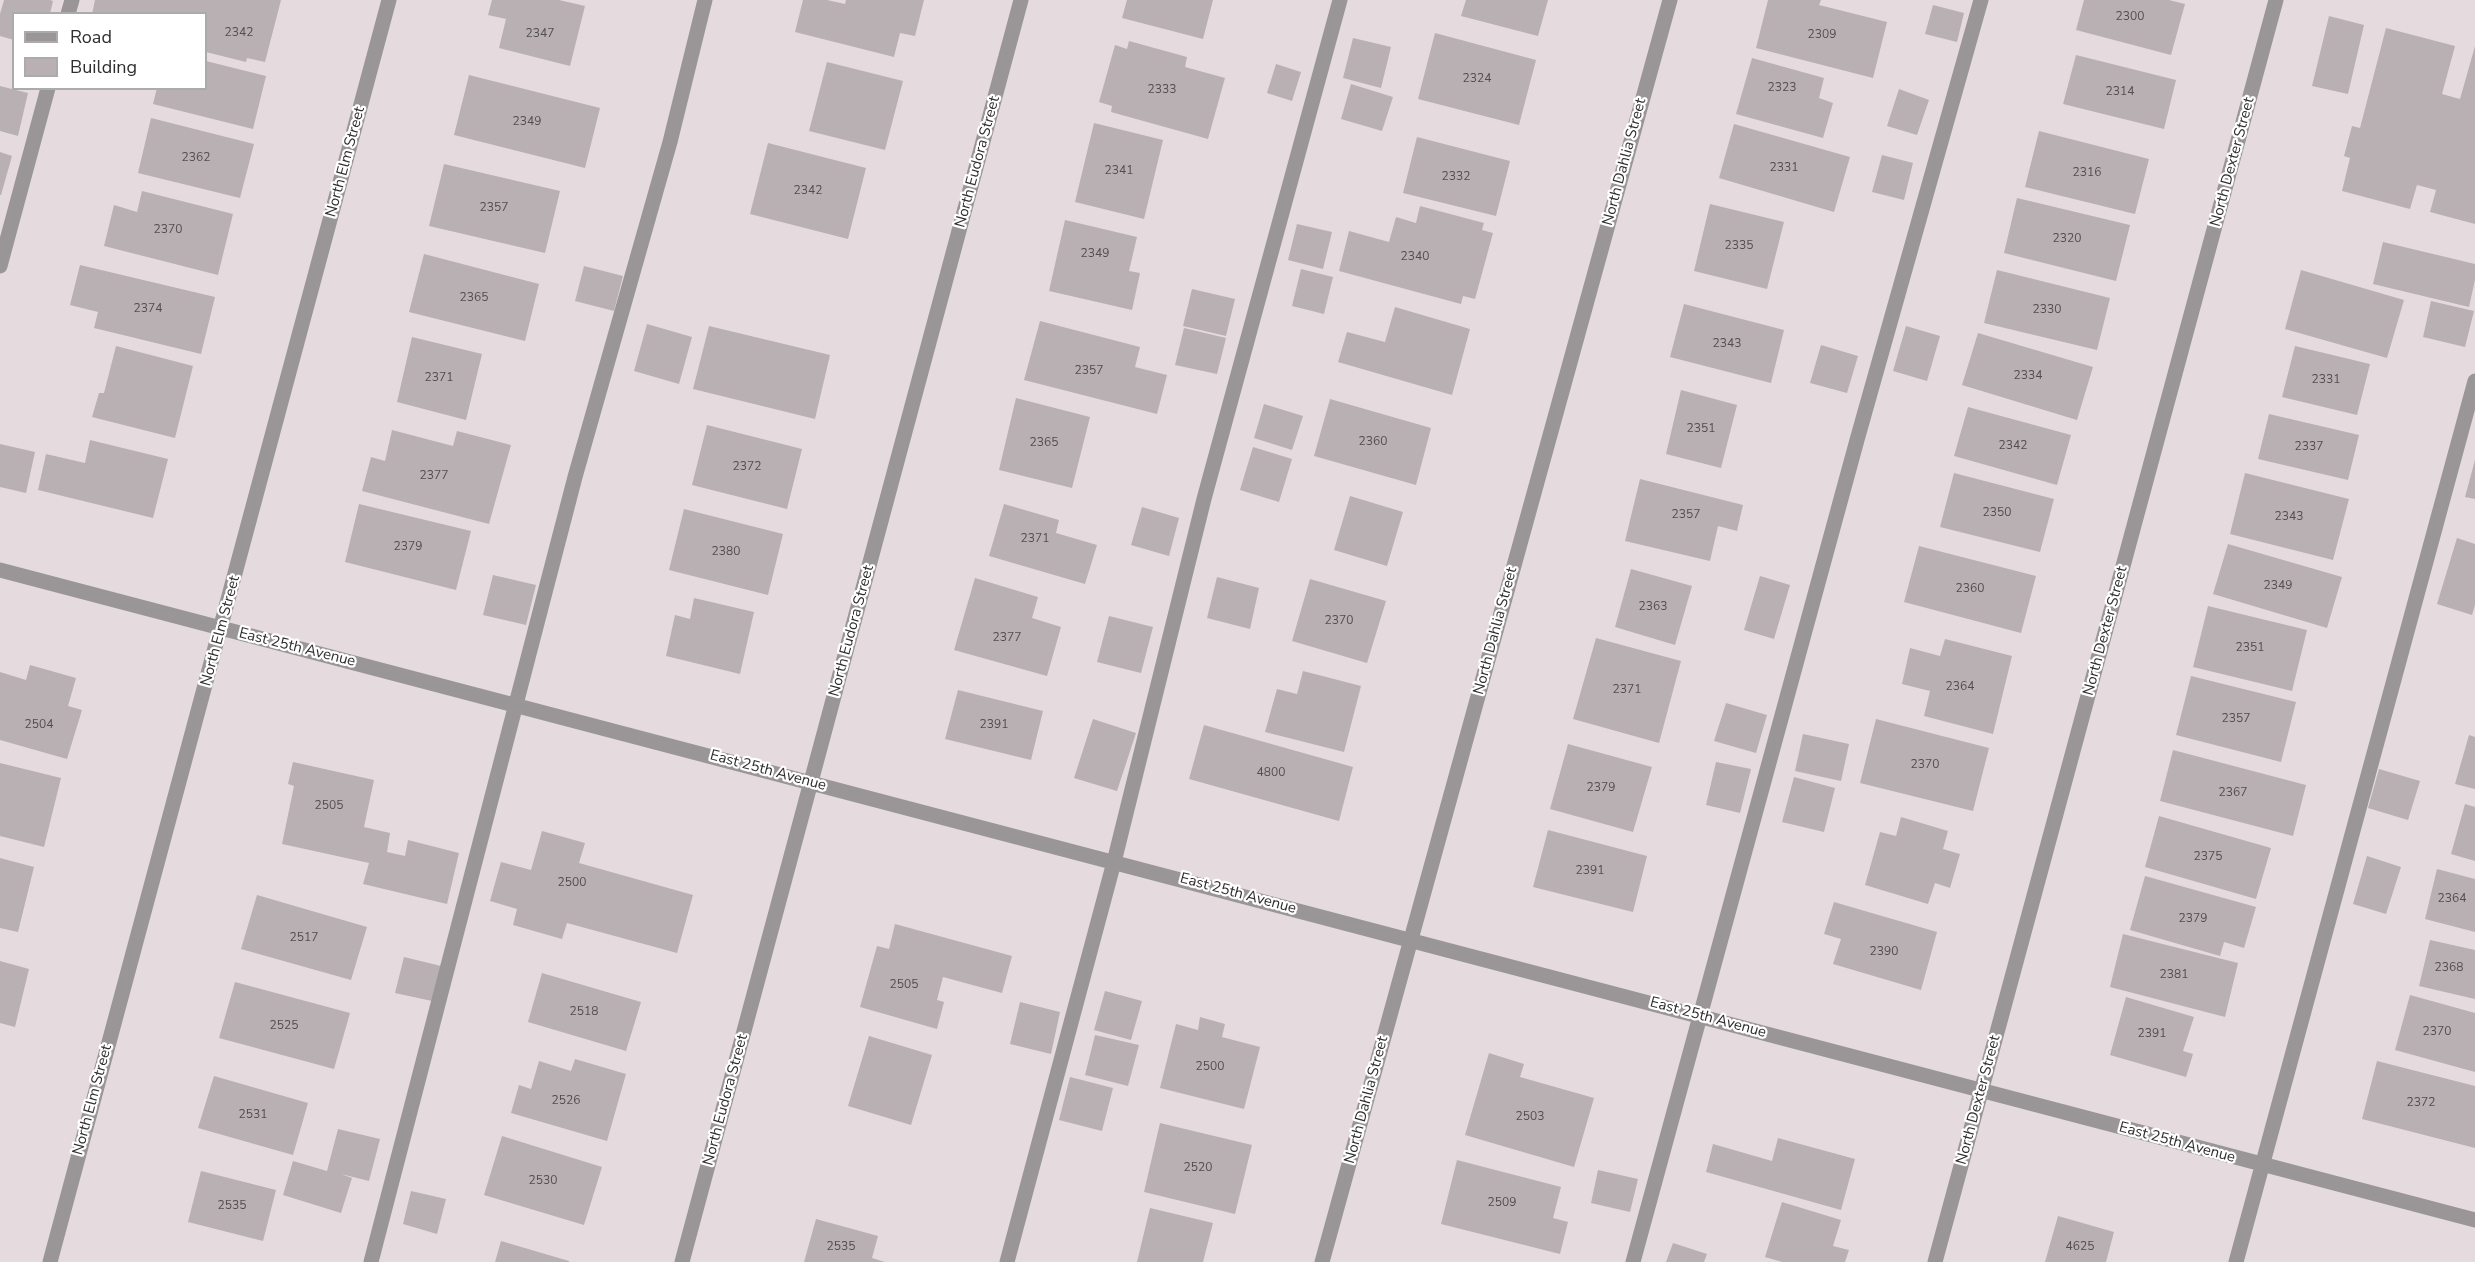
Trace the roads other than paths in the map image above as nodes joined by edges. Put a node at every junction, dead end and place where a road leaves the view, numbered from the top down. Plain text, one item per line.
1 (389, 0) edge
2 (705, 0) edge
3 (1022, 0) edge
4 (1340, 0) edge
5 (1670, 0) edge
6 (1981, 0) edge
7 (2277, 0) edge
8 (47, 90) edge
9 (0, 266) edge
10 (2475, 381) edge
11 (0, 570) edge
12 (221, 628) junction
13 (516, 705) junction
14 (811, 782) junction
15 (1114, 862) junction
16 (1410, 939) junction
17 (1700, 1016) junction
18 (1982, 1092) junction
19 (2263, 1165) junction
20 (2475, 1220) edge
21 (50, 1262) edge
22 (371, 1262) edge
23 (682, 1262) edge
24 (1007, 1262) edge
25 (1323, 1262) edge
26 (1633, 1262) edge
27 (1935, 1262) edge
28 (2236, 1262) edge

1 - 12 street, North Elm Street
2 - 13 street
3 - 14 street, North Eudora Street
4 - 15 street
5 - 16 street, North Dahlia Street
6 - 17 street
7 - 18 street, North Dexter Street
8 - 9 street
10 - 19 street
11 - 12 street, East 25th Avenue
12 - 13 street, East 25th Avenue
12 - 21 street, North Elm Street
13 - 14 street, East 25th Avenue
13 - 22 street
14 - 15 street, East 25th Avenue
14 - 23 street, North Eudora Street
15 - 16 street, East 25th Avenue
15 - 24 street
16 - 17 street, East 25th Avenue
16 - 25 street, North Dahlia Street
17 - 18 street, East 25th Avenue
17 - 26 street
18 - 19 street, East 25th Avenue
18 - 27 street, North Dexter Street
19 - 20 street, East 25th Avenue
19 - 28 street

